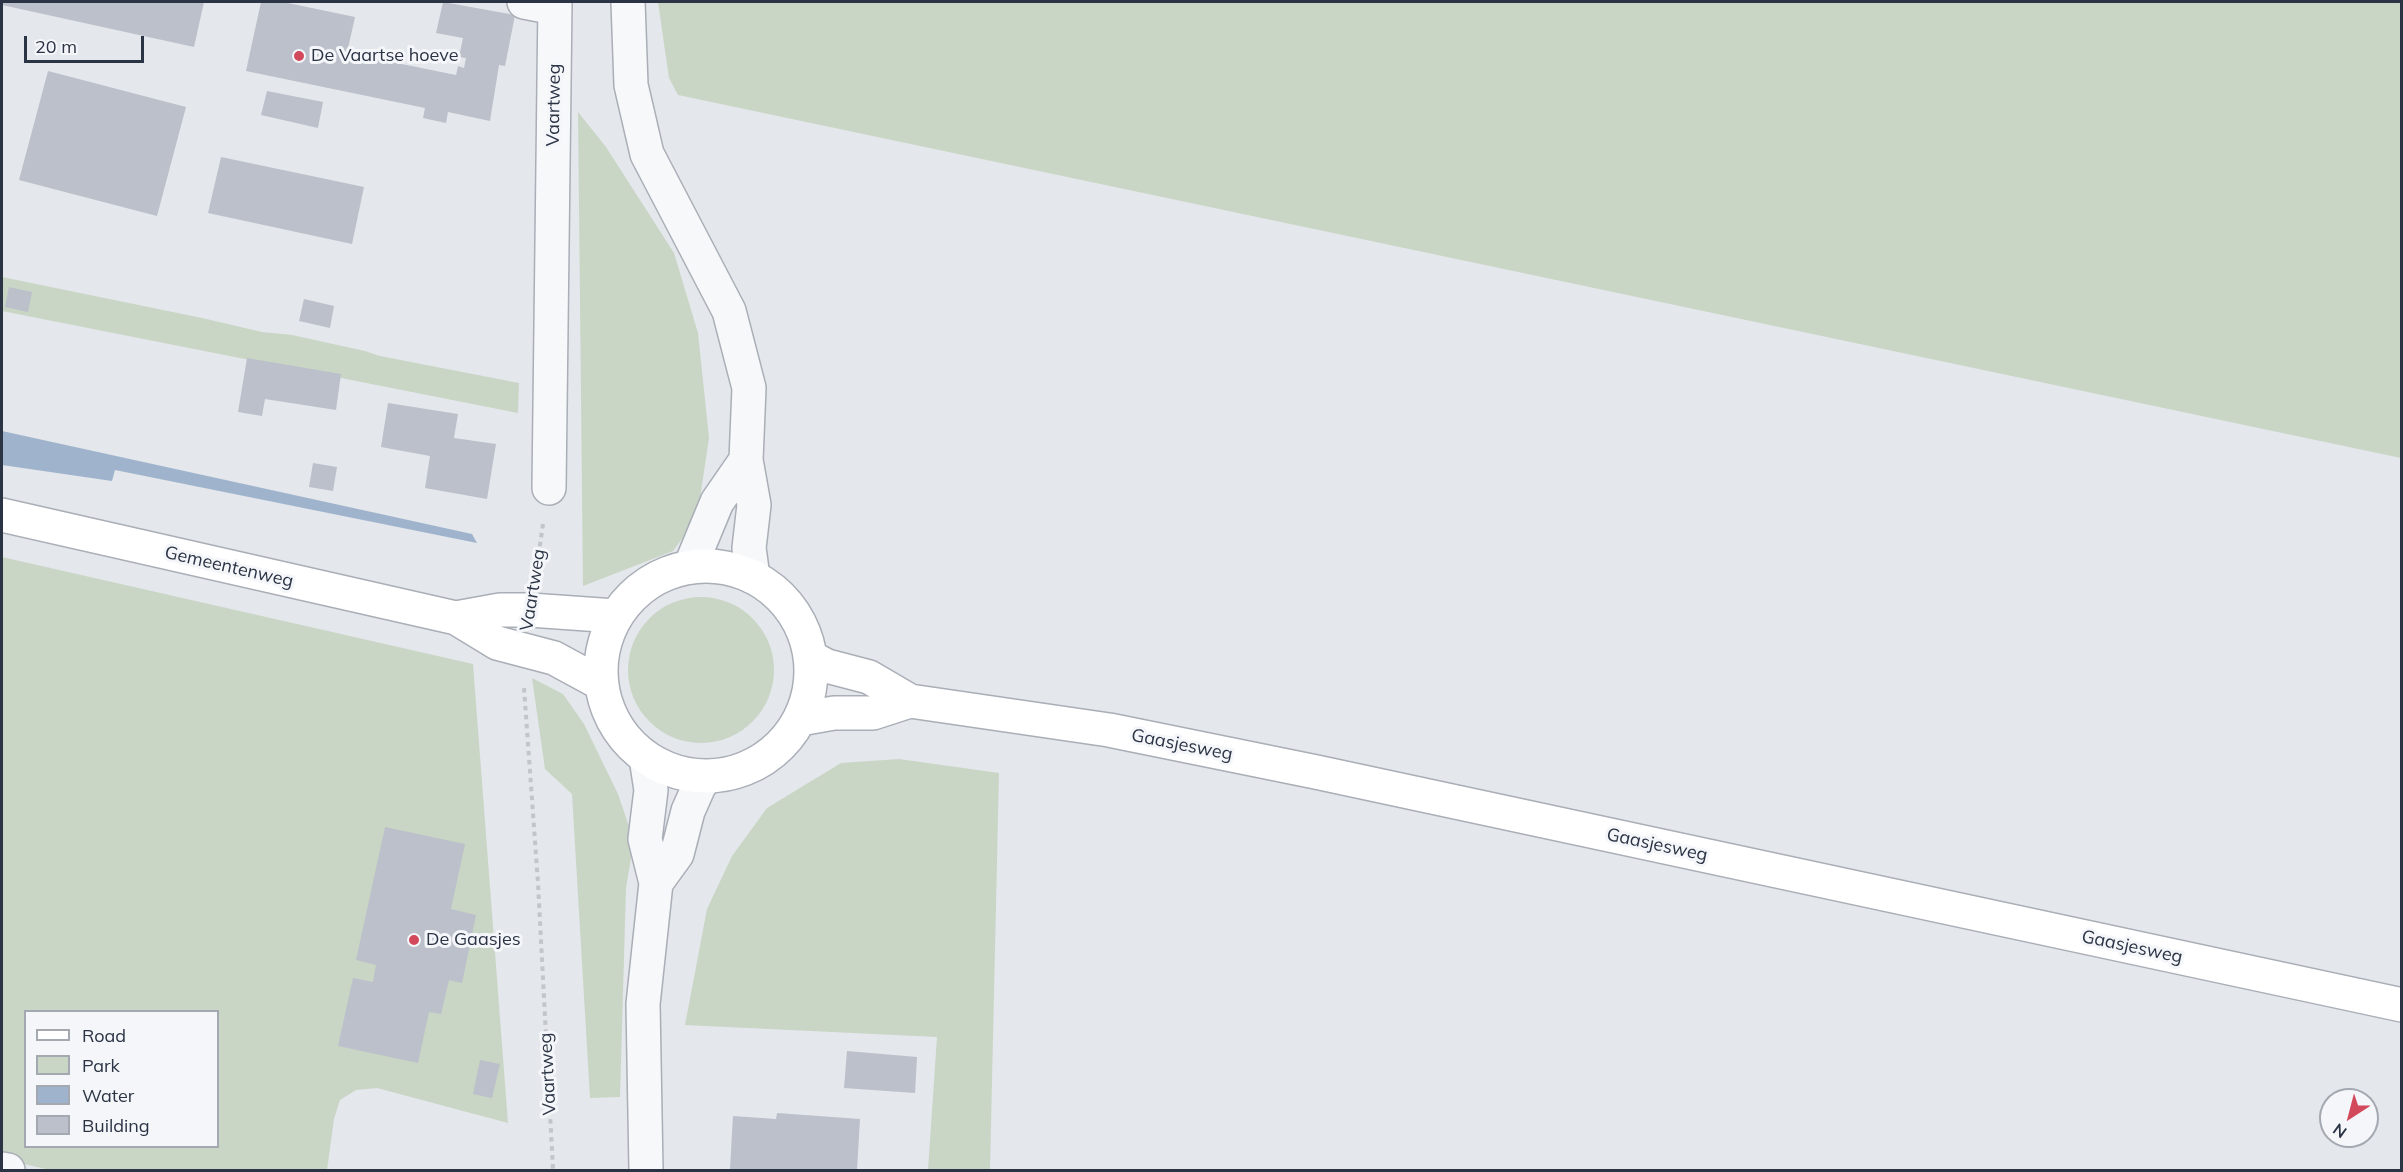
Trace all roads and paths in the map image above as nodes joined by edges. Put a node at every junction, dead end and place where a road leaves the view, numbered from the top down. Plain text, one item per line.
1 (628, 2) edge
2 (545, 4) edge
3 (746, 460) junction
4 (549, 488) joint
5 (2, 515) edge
6 (690, 567) junction
7 (753, 577) junction
8 (530, 610) junction
9 (615, 616) junction
10 (456, 618) junction
11 (524, 650) junction
12 (810, 657) junction
13 (600, 683) junction
14 (910, 701) junction
15 (800, 719) junction
16 (646, 758) junction
17 (707, 777) junction
18 (656, 883) junction
19 (2402, 1005) edge
20 (2, 1169) edge
21 (8, 1170) edge
22 (553, 1170) edge
23 (645, 1170) edge

1 - 3 street
2 - 4 street, Vaartweg
3 - 6 street
3 - 7 street
4 - 8 path, Vaartweg
5 - 10 main road, Gemeentenweg
6 - 7 main road
6 - 9 main road
7 - 12 main road
8 - 9 main road, Gemeentenweg
8 - 10 main road, Gemeentenweg
9 - 13 main road
10 - 11 main road, Gemeentenweg
11 - 13 main road, Gemeentenweg
11 - 22 path, Vaartweg
12 - 14 main road, Gaasjesweg
12 - 15 main road
13 - 16 main road
14 - 15 main road, Gaasjesweg
14 - 19 main road, Gaasjesweg
15 - 17 main road
16 - 17 main road
16 - 18 street
17 - 18 street
18 - 23 street
20 - 21 street

